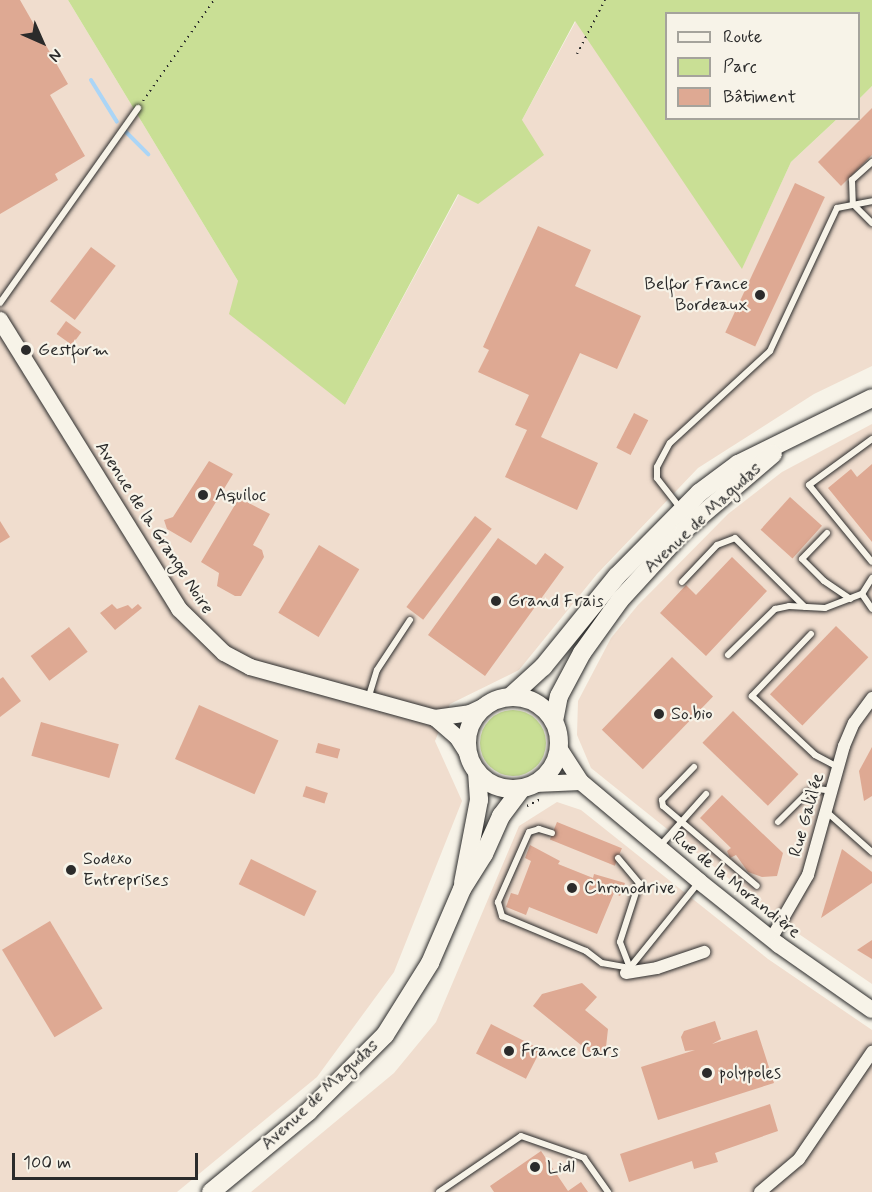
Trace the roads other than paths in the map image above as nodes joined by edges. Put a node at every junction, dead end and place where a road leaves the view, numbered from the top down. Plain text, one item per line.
1 (138, 108) road end
2 (872, 162) edge
3 (872, 201) edge
4 (853, 204) junction
5 (872, 223) edge
6 (0, 303) edge
7 (0, 320) edge
8 (872, 398) edge
9 (872, 439) edge
10 (787, 442) junction
11 (682, 509) junction
12 (827, 533) dead end
13 (872, 562) edge
14 (872, 578) edge
15 (682, 582) dead end
16 (862, 594) junction
17 (851, 599) junction
18 (805, 607) junction
19 (872, 609) edge
20 (410, 620) dead end
21 (811, 634) dead end
22 (728, 655) dead end
23 (510, 697) junction
24 (368, 699) junction
25 (871, 702) edge
26 (489, 704) junction
27 (435, 718) junction
28 (554, 721) junction
29 (559, 748) junction
30 (468, 754) junction
31 (694, 767) dead end
32 (839, 767) junction
33 (477, 772) junction
34 (581, 782) junction
35 (528, 786) junction
36 (833, 791) junction
37 (706, 794) dead end
38 (828, 813) junction
39 (680, 822) junction
40 (778, 822) dead end
41 (552, 833) dead end
42 (658, 847) junction
43 (872, 852) edge
44 (618, 858) dead end
45 (700, 882) junction
46 (757, 886) dead end
47 (462, 889) junction
48 (771, 939) junction
49 (704, 951) dead end
50 (628, 970) junction
51 (872, 1010) edge
52 (872, 1052) edge
53 (211, 1192) edge
54 (439, 1192) edge
55 (608, 1192) edge
56 (759, 1192) edge

1 - 6 lane
2 - 4 lane
3 - 4 lane
4 - 5 lane
4 - 11 lane
7 - 24 street, Avenue de la Grange Noire
8 - 10 main road, Avenue de Magudas
9 - 13 lane
10 - 11 main road, Avenue de Magudas
10 - 28 main road, Avenue de Magudas
11 - 23 main road, Avenue de Magudas
12 - 17 lane
14 - 16 lane
15 - 18 lane
16 - 17 lane
16 - 19 lane
17 - 18 lane
18 - 22 lane
20 - 24 lane
21 - 32 lane
23 - 26 main road
23 - 28 main road
24 - 27 street, Avenue de la Grange Noire
25 - 32 street, Rue Galilée
26 - 27 street, Avenue de la Grange Noire
26 - 30 main road
27 - 30 street, Avenue de la Grange Noire
28 - 29 main road
29 - 34 street, Rue de la Morandière
29 - 35 main road
30 - 33 main road
31 - 39 lane
32 - 36 street, Rue Galilée
33 - 35 main road
33 - 47 main road, Avenue de Magudas
34 - 35 street
34 - 42 street, Rue de la Morandière
35 - 47 main road, Avenue de Magudas
36 - 38 street, Rue Galilée
36 - 40 lane
37 - 39 lane
38 - 43 lane
38 - 48 street, Rue Galilée
39 - 42 lane
39 - 46 lane
41 - 50 lane
42 - 45 street, Rue de la Morandière
44 - 50 lane
45 - 48 street, Rue de la Morandière
45 - 50 lane
47 - 53 main road, Avenue de Magudas
48 - 51 street, Rue de la Morandière
49 - 50 street
52 - 56 street
54 - 55 lane

